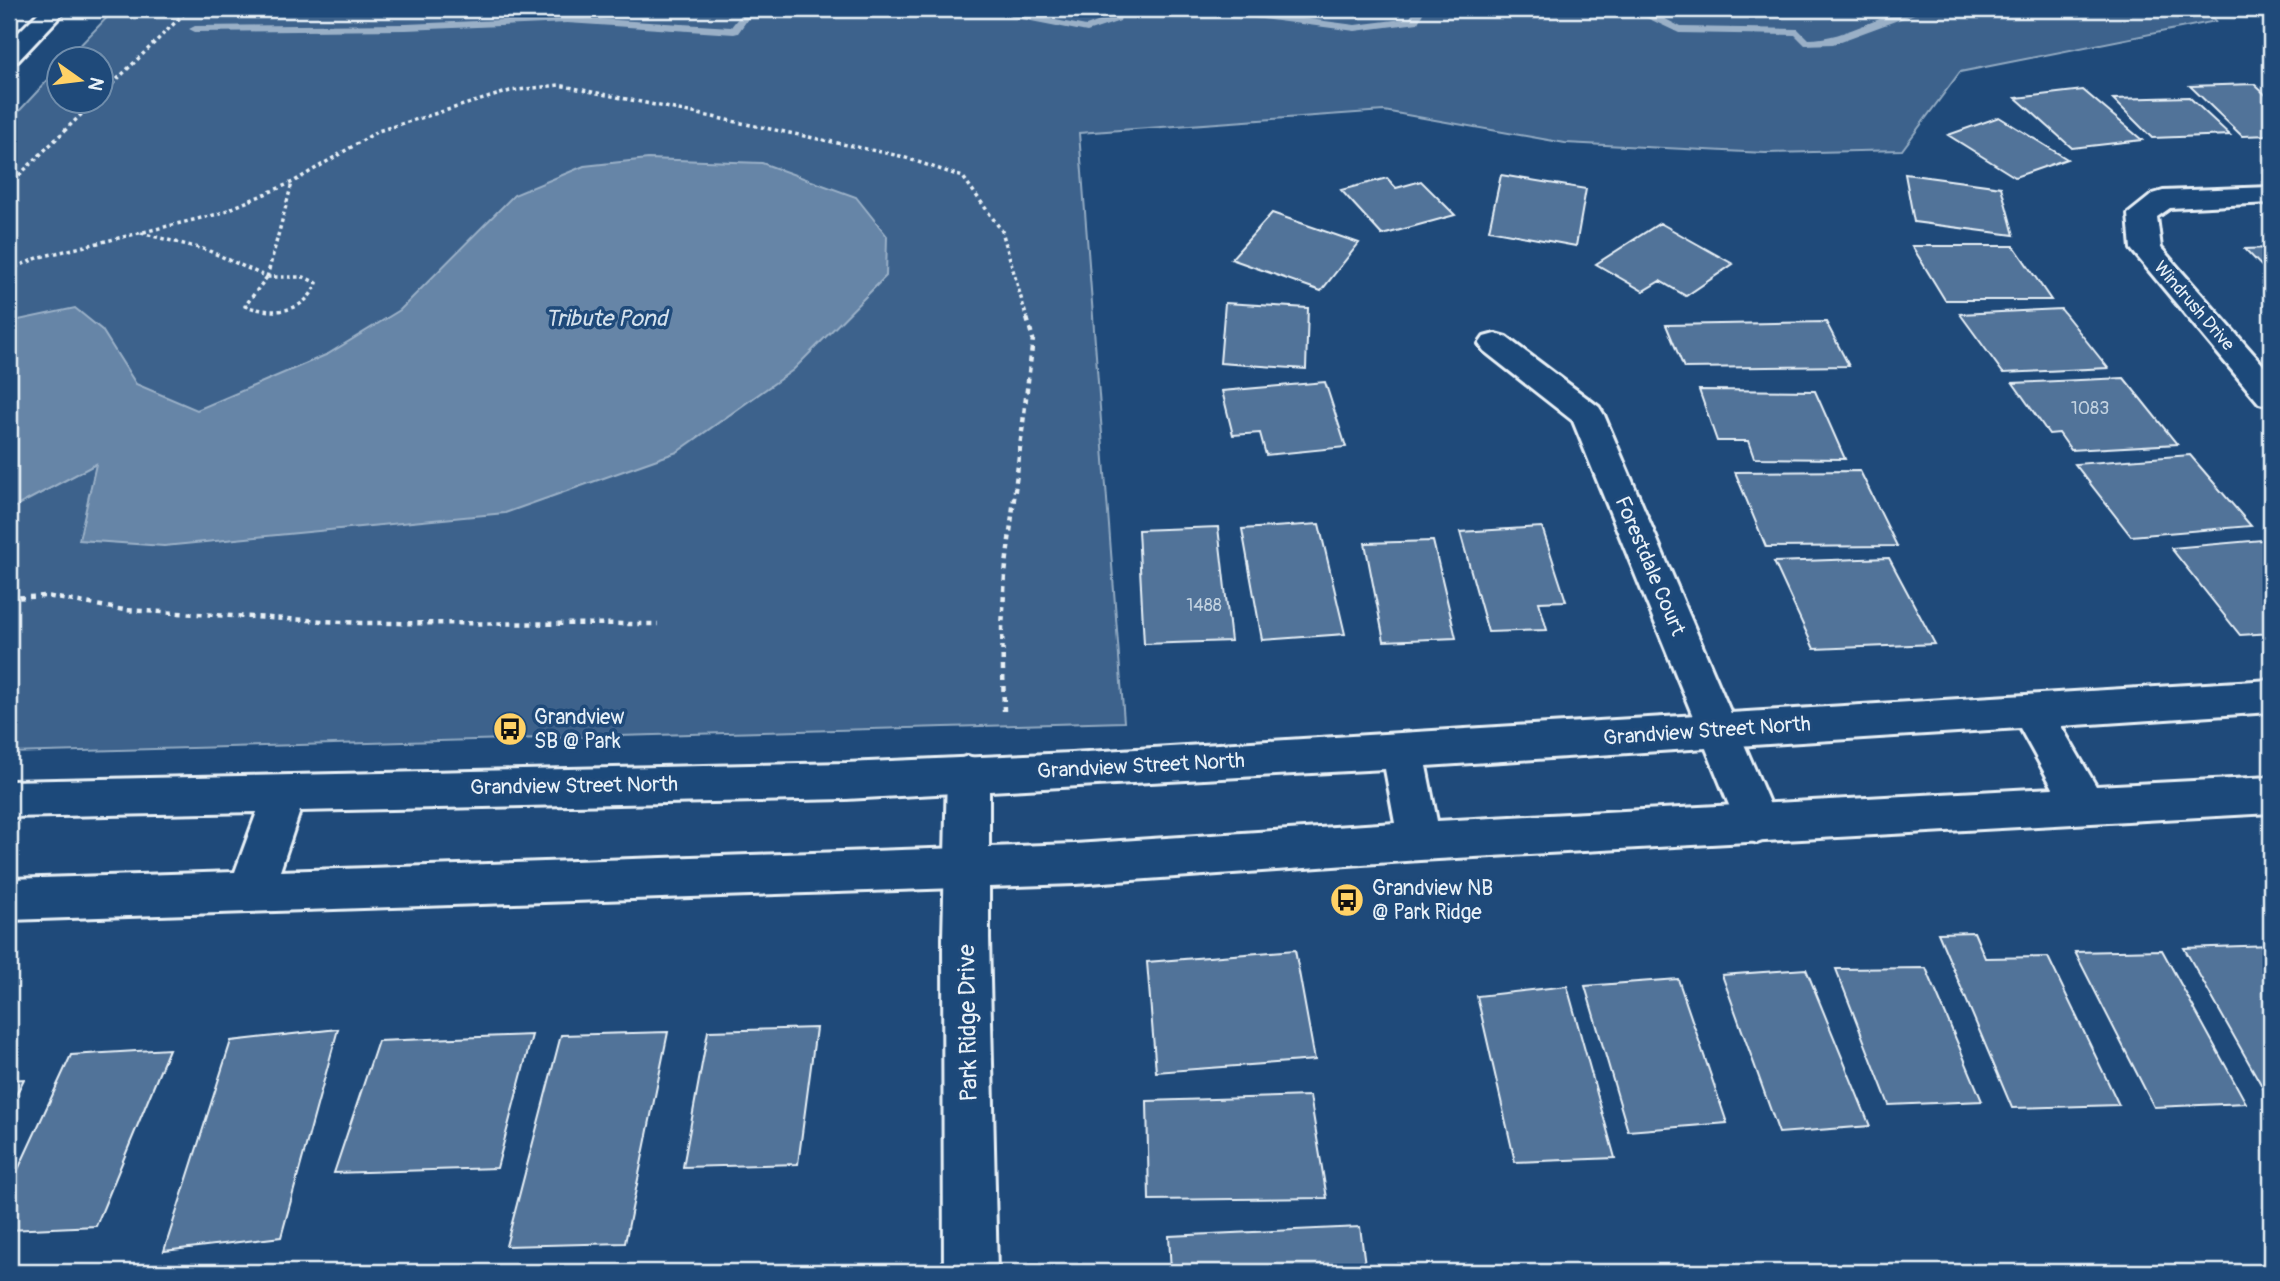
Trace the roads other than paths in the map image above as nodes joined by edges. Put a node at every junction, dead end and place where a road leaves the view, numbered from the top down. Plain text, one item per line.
1 (55, 9) edge
2 (9, 56) edge
3 (2271, 195) edge
4 (1496, 344) dead end
5 (2271, 395) edge
6 (2271, 696) edge
7 (2030, 710) junction
8 (1718, 731) junction
9 (1402, 750) junction
10 (968, 774) junction
11 (286, 791) junction
12 (2271, 795) edge
13 (9, 799) edge
14 (2085, 805) junction
15 (1757, 824) junction
16 (1420, 841) junction
17 (968, 869) junction
18 (250, 891) junction
19 (9, 900) edge
20 (971, 1272) edge

1 - 2 street
3 - 5 street, Windrush Drive
4 - 8 street, Forestdale Court
6 - 7 street, Grandview Street North
7 - 8 street, Grandview Street North
7 - 14 street
8 - 9 street, Grandview Street North
8 - 15 street, Forestdale Court
9 - 10 street, Grandview Street North
9 - 16 street
10 - 11 street, Grandview Street North
10 - 17 street, Park Ridge Drive
11 - 13 street, Grandview Street North
11 - 18 street
12 - 14 street
14 - 15 street
15 - 16 street
16 - 17 street
17 - 18 street
17 - 20 street, Park Ridge Drive
18 - 19 street

